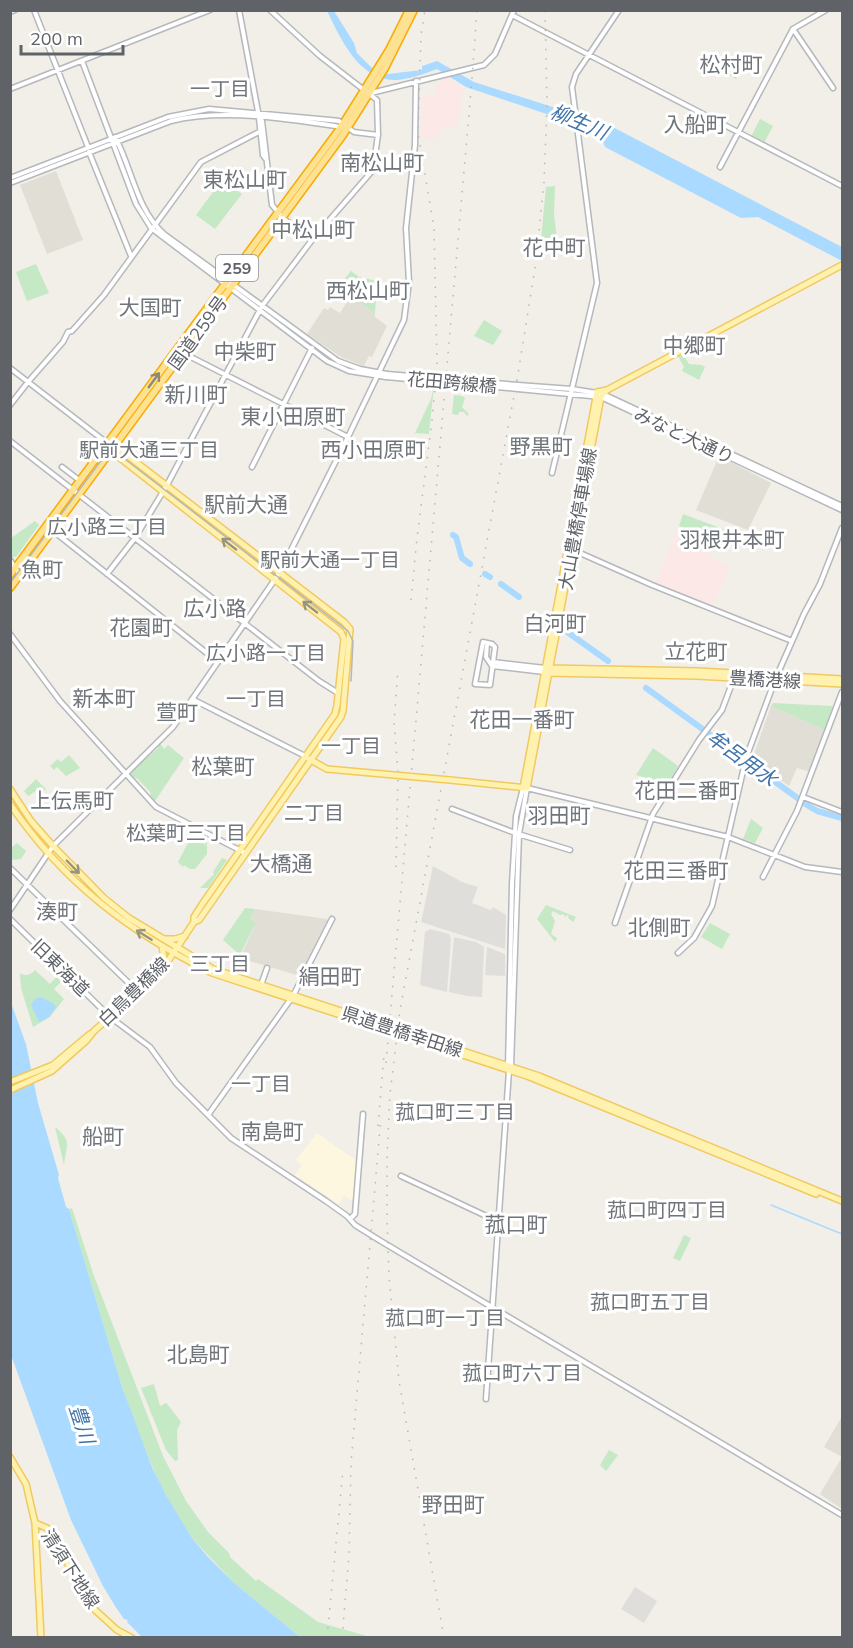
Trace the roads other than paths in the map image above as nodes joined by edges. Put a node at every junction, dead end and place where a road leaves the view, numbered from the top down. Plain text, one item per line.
1 (15, 10) edge
2 (34, 10) edge
3 (210, 10) edge
4 (239, 10) edge
5 (270, 10) edge
6 (409, 10) edge
7 (414, 10) edge
8 (619, 10) edge
9 (826, 10) edge
10 (10, 12) edge
11 (513, 13) edge
12 (793, 29) junction
13 (589, 54) junction
14 (82, 61) junction
15 (382, 67) junction
16 (57, 70) junction
17 (416, 81) junction
18 (833, 88) dead end
19 (10, 89) edge
20 (367, 92) junction
21 (259, 115) junction
22 (344, 126) junction
23 (259, 132) junction
24 (739, 132) junction
25 (378, 135) junction
26 (113, 139) junction
27 (89, 150) junction
28 (265, 158) junction
29 (720, 167) dead end
30 (10, 178) edge
31 (10, 183) edge
32 (843, 186) edge
33 (280, 216) junction
34 (152, 226) junction
35 (312, 240) junction
36 (131, 256) junction
37 (843, 265) edge
38 (229, 285) junction
39 (261, 308) junction
40 (313, 347) junction
41 (177, 349) junction
42 (183, 353) junction
43 (10, 368) edge
44 (226, 375) junction
45 (378, 375) junction
46 (28, 382) junction
47 (518, 387) joint
48 (572, 391) junction
49 (601, 394) junction
50 (284, 404) junction
51 (10, 405) edge
52 (348, 437) junction
53 (10, 441) edge
54 (107, 444) junction
55 (113, 449) junction
56 (62, 467) dead end
57 (252, 467) dead end
58 (552, 473) dead end
59 (80, 480) junction
60 (167, 485) junction
61 (73, 490) junction
62 (163, 491) junction
63 (79, 495) junction
64 (843, 508) edge
65 (843, 528) edge
66 (50, 529) junction
67 (135, 538) junction
68 (570, 548) junction
69 (10, 560) edge
70 (16, 568) junction
71 (280, 572) junction
72 (107, 574) junction
73 (10, 575) edge
74 (20, 575) junction
75 (275, 580) junction
76 (10, 588) edge
77 (245, 623) junction
78 (349, 626) junction
79 (10, 634) edge
80 (343, 635) junction
81 (792, 641) junction
82 (487, 643) junction
83 (218, 662) junction
84 (493, 663) junction
85 (547, 670) junction
86 (734, 678) junction
87 (776, 678) junction
88 (843, 679) edge
89 (843, 684) edge
90 (843, 692) edge
91 (339, 693) junction
92 (192, 699) junction
93 (307, 758) junction
94 (126, 774) junction
95 (525, 788) junction
96 (10, 789) edge
97 (802, 800) junction
98 (10, 804) edge
99 (452, 809) dead end
100 (843, 812) edge
101 (651, 818) junction
102 (517, 834) junction
103 (728, 837) junction
104 (53, 846) junction
105 (570, 850) dead end
106 (242, 851) junction
107 (48, 853) junction
108 (774, 855) junction
109 (10, 867) edge
110 (843, 872) edge
111 (763, 877) dead end
112 (27, 883) junction
113 (10, 910) edge
114 (10, 919) edge
115 (332, 920) dead end
116 (615, 923) dead end
117 (185, 936) junction
118 (163, 939) junction
119 (162, 946) junction
120 (178, 947) junction
121 (678, 953) dead end
122 (174, 954) junction
123 (190, 955) junction
124 (189, 962) junction
125 (166, 964) junction
126 (267, 968) dead end
127 (261, 985) junction
128 (138, 992) junction
129 (292, 998) junction
130 (110, 1017) junction
131 (509, 1068) junction
132 (39, 1075) junction
133 (10, 1082) edge
134 (10, 1090) edge
135 (363, 1114) dead end
136 (208, 1115) junction
137 (401, 1176) dead end
138 (843, 1203) edge
139 (350, 1219) junction
140 (499, 1222) junction
141 (493, 1309) junction
142 (486, 1399) dead end
143 (10, 1457) edge
144 (843, 1515) edge
145 (35, 1523) junction
146 (41, 1638) edge
147 (132, 1638) edge

1 - 10 street
2 - 16 street
3 - 14 street
4 - 21 street
5 - 20 street
6 - 15 highway, 国道259号 / 259
7 - 15 highway, 国道259号 / 259
8 - 13 street
9 - 12 street
11 - 13 street
11 - 17 street
12 - 18 street
12 - 24 street
13 - 24 street
13 - 48 street
14 - 16 street
14 - 26 street
15 - 20 highway, 国道259号 / 259
16 - 19 street
16 - 27 street
17 - 20 street
17 - 45 street
20 - 22 highway, 国道259号 / 259
20 - 25 street
21 - 22 street
21 - 23 street
21 - 26 street
21 - 28 street
22 - 25 street
22 - 33 highway, 国道259号 / 259
23 - 28 street
23 - 34 street
24 - 29 street
24 - 32 street
25 - 35 street
26 - 27 street
26 - 34 street
27 - 30 street
27 - 31 street
27 - 36 street
28 - 33 street
33 - 35 street
33 - 38 highway, 国道259号 / 259
34 - 36 street
34 - 38 street
35 - 39 street
36 - 46 street
37 - 49 main road
38 - 39 street
38 - 41 highway, 国道259号 / 259
38 - 42 highway, 国道259号 / 259
39 - 40 street
39 - 44 street
40 - 45 street
40 - 50 street
41 - 42 street
54 -> 41 highway, 国道259号 / 259
42 - 44 street
42 - 55 highway, 国道259号 / 259
43 - 46 street
44 - 50 street
44 - 60 street
45 - 47 street, 花田跨線橋, bridge
45 - 52 street
46 - 51 street
46 - 54 street
47 - 48 street, みなと大通り
48 - 49 street, みなと大通り
48 - 58 street
49 - 64 street, みなと大通り
49 - 68 main road, 大山豊橋停車場線
50 - 52 street
50 - 57 street
52 - 71 street
53 - 61 street
54 - 55 main road
54 - 59 highway, 国道259号 / 259
55 - 60 main road
55 - 62 main road
55 - 63 highway, 国道259号 / 259
56 - 59 street
59 - 61 highway, 国道259号 / 259
60 - 62 street
60 - 71 main road
61 - 63 street
61 - 66 highway, 国道259号 / 259
62 - 67 street
75 -> 62 main road
63 - 66 highway, 国道259号 / 259
63 - 67 street
65 - 81 street
66 - 70 highway, 国道259号 / 259
66 - 72 street
66 - 74 highway, 国道259号 / 259
67 - 72 street
67 - 77 street
68 - 81 street
68 - 85 main road, 大山豊橋停車場線
69 - 70 street
70 - 73 highway, 国道259号 / 259
70 - 74 street
71 - 75 street
71 - 78 main road
72 - 83 street
74 - 76 highway, 国道259号 / 259
75 - 77 street
80 -> 75 main road
77 - 83 street
77 - 91 street
78 - 80 street
78 - 93 main road
79 - 94 street
80 - 91 main road
81 - 87 street
82 - 84 street
82 - 84 street
82 - 84 street
83 - 92 street
84 - 85 street
85 - 86 main road, 豊橋港線
85 - 87 main road, 豊橋港線
85 - 95 main road, 大山豊橋停車場線
86 - 87 main road, 豊橋港線
86 - 101 street
87 - 88 main road, 豊橋港線
87 - 89 main road, 豊橋港線
87 - 103 street
90 - 97 street
91 - 93 main road
92 - 93 street
92 - 94 street
93 - 95 main road, bridge
93 - 106 main road
94 - 104 street
94 - 106 street
95 - 101 street
95 - 102 street
96 - 104 main road, 県道豊橋幸田線
97 - 100 street
97 - 108 street
98 - 107 main road, 県道豊橋幸田線
99 - 102 street
101 - 103 street
101 - 116 street
102 - 105 street
102 - 131 street
103 - 108 street
103 - 121 street
104 - 107 street
104 -> 118 main road, 県道豊橋幸田線
106 - 117 main road
107 - 112 street
119 -> 107 main road, 県道豊橋幸田線
108 - 110 street
108 - 111 street
109 - 112 street
112 - 113 street
112 - 128 street
114 - 130 street, 旧東海道
115 - 129 street
117 - 118 main road
117 - 120 main road
117 - 123 main road
118 - 120 main road, 県道豊橋幸田線
119 - 122 main road, 県道豊橋幸田線
119 - 125 main road
120 - 122 main road
120 - 123 main road, 県道豊橋幸田線
122 - 124 main road, 県道豊橋幸田線
122 - 125 main road, 白鳥豊橋線
123 - 127 main road, 県道豊橋幸田線
124 - 125 main road
124 - 129 main road, 県道豊橋幸田線
125 - 128 main road, 白鳥豊橋線
126 - 127 street
127 - 129 main road, 県道豊橋幸田線
128 - 130 main road, 白鳥豊橋線
129 - 131 main road, 県道豊橋幸田線
129 - 136 street
130 - 132 main road, 白鳥豊橋線
130 - 136 street, 旧東海道
131 - 138 main road, 県道豊橋幸田線
131 - 140 street
132 - 133 main road, 白鳥豊橋線
132 - 134 main road, 白鳥豊橋線
135 - 139 street
136 - 139 street, 旧東海道
137 - 140 street
139 - 141 street, 旧東海道
140 - 141 street
141 - 142 street
141 - 144 street, 旧東海道
143 - 145 main road, 清須下地線
145 - 146 main road
145 - 147 main road, 清須下地線

